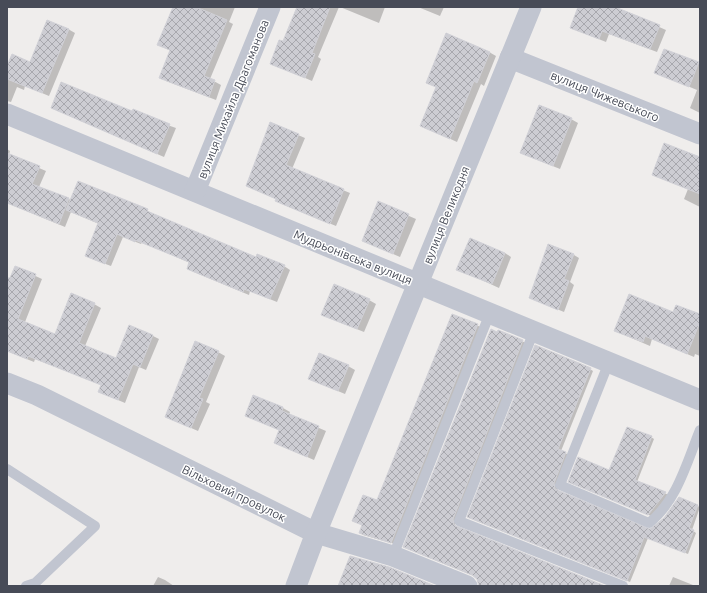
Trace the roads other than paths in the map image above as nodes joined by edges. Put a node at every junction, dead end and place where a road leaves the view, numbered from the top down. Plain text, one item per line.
1 (270, 7) edge
2 (531, 7) edge
3 (510, 58) junction
4 (7, 114) edge
5 (700, 134) edge
6 (195, 191) junction
7 (418, 283) junction
8 (490, 313) junction
9 (534, 331) junction
10 (609, 362) junction
11 (7, 382) edge
12 (700, 400) edge
13 (700, 430) edge
14 (7, 469) edge
15 (316, 533) junction
16 (393, 556) junction
17 (26, 586) edge
18 (296, 586) edge
19 (467, 586) edge
20 (623, 586) edge

1 - 6 street, вулиця Михайла Драгоманова
2 - 3 street, вулиця Великодня
3 - 5 street, вулиця Чижевського
3 - 7 street, вулиця Великодня
4 - 6 street, Мудрьонівська вулиця
6 - 7 street, Мудрьонівська вулиця
7 - 8 street, Мудрьонівська вулиця
7 - 15 street, вулиця Великодня
8 - 9 street, Мудрьонівська вулиця
8 - 16 lane
9 - 10 street, Мудрьонівська вулиця
9 - 20 lane
10 - 12 street, Мудрьонівська вулиця
10 - 13 lane
11 - 15 street, Вільховий провулок
14 - 17 lane
15 - 16 street, Вільховий провулок
15 - 18 street, вулиця Великодня
16 - 19 street, Вільховий провулок

